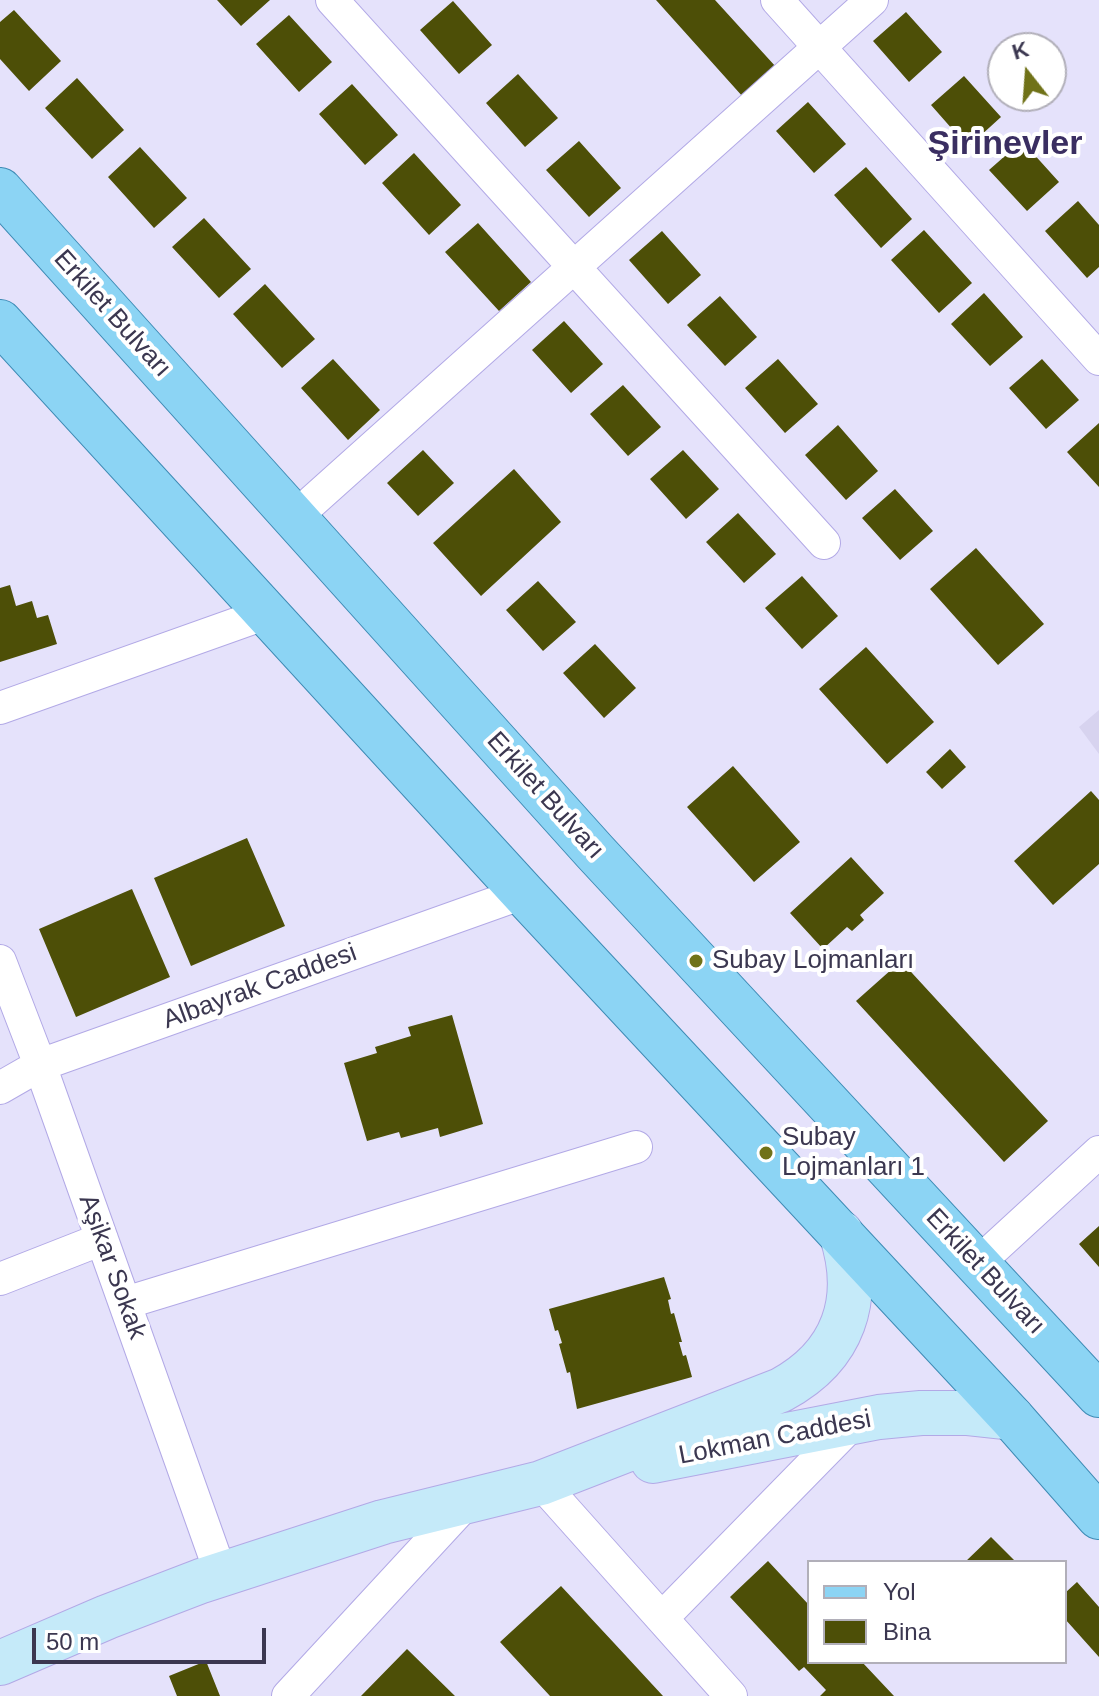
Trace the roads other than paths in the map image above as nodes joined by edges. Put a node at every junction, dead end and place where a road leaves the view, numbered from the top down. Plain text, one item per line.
1 (332, 0) edge
2 (777, 0) edge
3 (872, 0) edge
4 (819, 47) junction
5 (0, 190) edge
6 (574, 267) junction
7 (0, 322) edge
8 (1099, 359) edge
9 (295, 517) junction
10 (824, 543) dead end
11 (267, 613) junction
12 (0, 708) edge
13 (523, 893) junction
14 (0, 961) edge
15 (40, 1065) junction
16 (0, 1088) edge
17 (636, 1147) dead end
18 (1099, 1152) edge
19 (841, 1233) junction
20 (102, 1239) junction
21 (977, 1264) junction
22 (0, 1279) edge
23 (125, 1303) junction
24 (1099, 1395) edge
25 (1012, 1418) junction
26 (853, 1423) junction
27 (541, 1483) junction
28 (471, 1498) junction
29 (1099, 1517) edge
30 (221, 1574) junction
31 (662, 1618) junction
32 (0, 1663) edge
33 (288, 1696) edge
34 (731, 1696) edge

1 - 6 street
2 - 4 street
3 - 4 street
4 - 6 street
4 - 8 street
5 - 9 main road, Erkilet Bulvarı
6 - 9 street
6 - 10 street
7 - 11 main road
9 - 21 main road, Erkilet Bulvarı
11 - 12 street
11 - 13 main road
13 - 15 street, Albayrak Caddesi
13 - 19 main road
14 - 15 street, Aşikar Sokak
15 - 16 street, Albayrak Caddesi
15 - 20 street, Aşikar Sokak
17 - 23 street
18 - 21 street
19 - 25 main road
19 - 27 street
20 - 22 street
20 - 23 street, Aşikar Sokak
21 - 24 main road, Erkilet Bulvarı
23 - 30 street, Aşikar Sokak
25 - 26 street, Lokman Caddesi
25 - 29 main road
26 - 27 street, Lokman Caddesi
26 - 31 street
27 - 28 street
27 - 31 street
28 - 30 street
28 - 33 street
30 - 32 street
31 - 34 street

